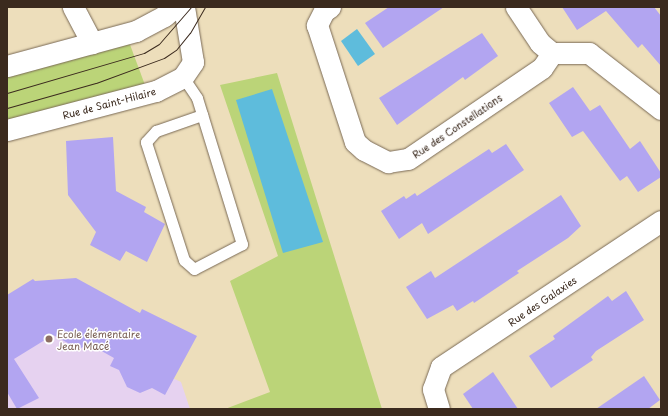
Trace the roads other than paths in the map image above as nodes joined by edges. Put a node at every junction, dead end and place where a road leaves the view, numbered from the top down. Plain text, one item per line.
1 (73, 7) edge
2 (175, 7) edge
3 (184, 7) edge
4 (330, 7) edge
5 (516, 7) edge
6 (92, 43) junction
7 (552, 53) junction
8 (7, 66) edge
9 (183, 77) junction
10 (661, 109) edge
11 (202, 115) junction
12 (7, 130) edge
13 (661, 221) edge
14 (439, 409) edge

1 - 6 street
2 - 6 street
3 - 9 street
4 - 7 street, Rue des Constellations
5 - 7 street
6 - 8 street
7 - 10 street
9 - 11 lane
9 - 12 street, Rue de Saint-Hilaire
11 - 11 lane
13 - 14 street, Rue des Galaxies

